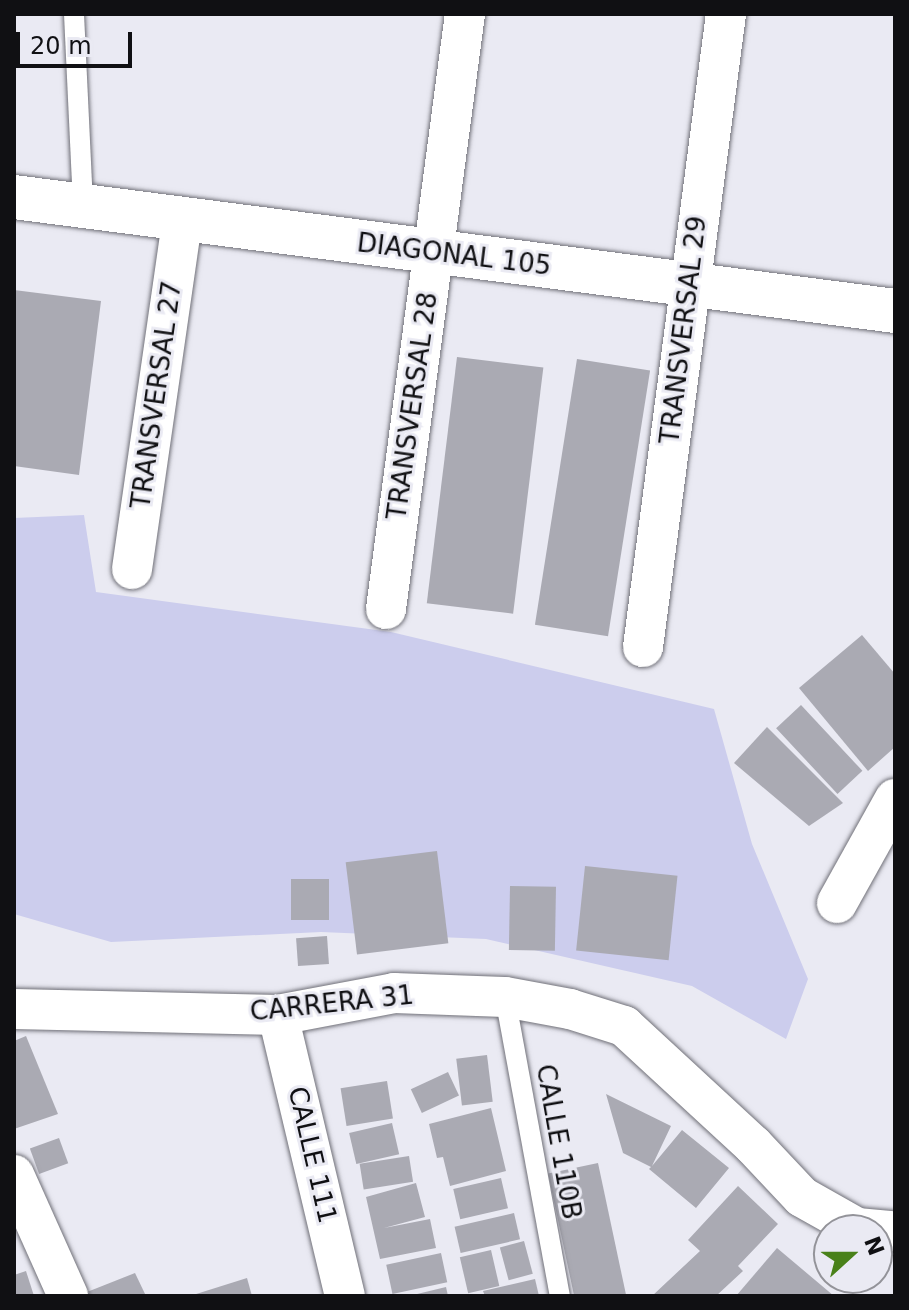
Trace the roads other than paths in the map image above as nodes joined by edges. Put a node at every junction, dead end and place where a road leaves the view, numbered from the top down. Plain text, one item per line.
1 (74, 14) edge
2 (465, 14) edge
3 (726, 14) edge
4 (14, 197) edge
5 (83, 207) junction
6 (182, 220) junction
7 (434, 252) junction
8 (690, 285) junction
9 (895, 311) edge
10 (132, 569) dead end
11 (386, 609) dead end
12 (643, 647) dead end
13 (895, 799) edge
14 (837, 903) dead end
15 (505, 997) junction
16 (14, 1009) edge
17 (278, 1015) junction
18 (14, 1175) edge
19 (840, 1214) edge
20 (68, 1296) edge
21 (345, 1296) edge
22 (560, 1296) edge

1 - 5 lane
2 - 7 street, TRANSVERSAL 28
3 - 8 street, TRANSVERSAL 29
4 - 5 main road, DIAGONAL 105
5 - 6 main road, DIAGONAL 105
6 - 7 main road, DIAGONAL 105
6 - 10 street, TRANSVERSAL 27
7 - 8 main road, DIAGONAL 105
7 - 11 street, TRANSVERSAL 28
8 - 9 main road, DIAGONAL 105
8 - 12 street, TRANSVERSAL 29
13 - 14 street
15 - 17 street, CARRERA 31
15 - 19 street, CARRERA 31
15 - 22 lane, CALLE 110B
16 - 17 street, CARRERA 31
17 - 21 street, CALLE 111
18 - 20 street

